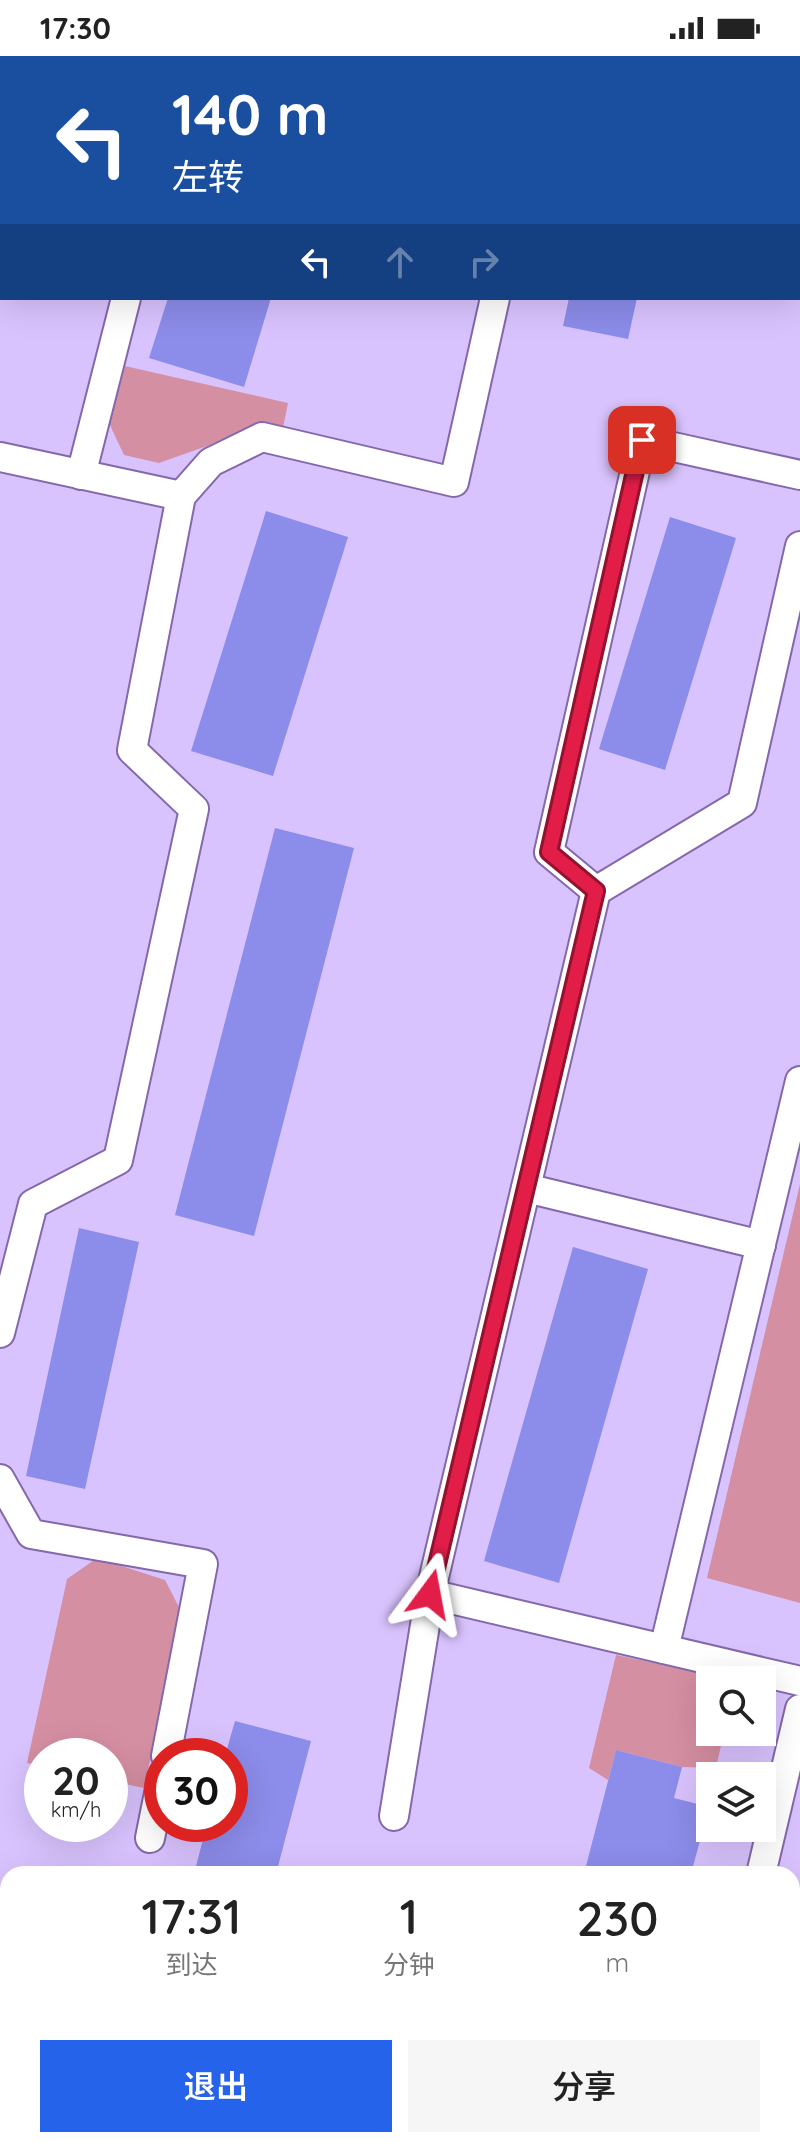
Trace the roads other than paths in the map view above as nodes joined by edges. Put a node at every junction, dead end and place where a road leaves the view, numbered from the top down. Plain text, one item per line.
1 (125, 300) edge
2 (495, 300) edge
3 (0, 457) edge
4 (81, 475) junction
5 (800, 475) edge
6 (181, 496) junction
7 (800, 551) edge
8 (596, 891) junction
9 (800, 1081) edge
10 (526, 1188) junction
11 (761, 1245) junction
12 (0, 1333) edge
13 (0, 1479) edge
14 (430, 1594) junction
15 (664, 1649) junction
16 (800, 1681) edge
17 (800, 1709) edge
18 (169, 1738) edge
19 (394, 1816) dead end
20 (763, 1866) edge

1 - 4 street
2 - 6 street
3 - 4 street
4 - 6 street
5 - 8 street
6 - 12 street
7 - 8 street
8 - 10 street
9 - 11 street
10 - 11 street
10 - 14 street
11 - 15 street
13 - 18 street
14 - 15 street
14 - 19 street
15 - 16 street
17 - 20 street

